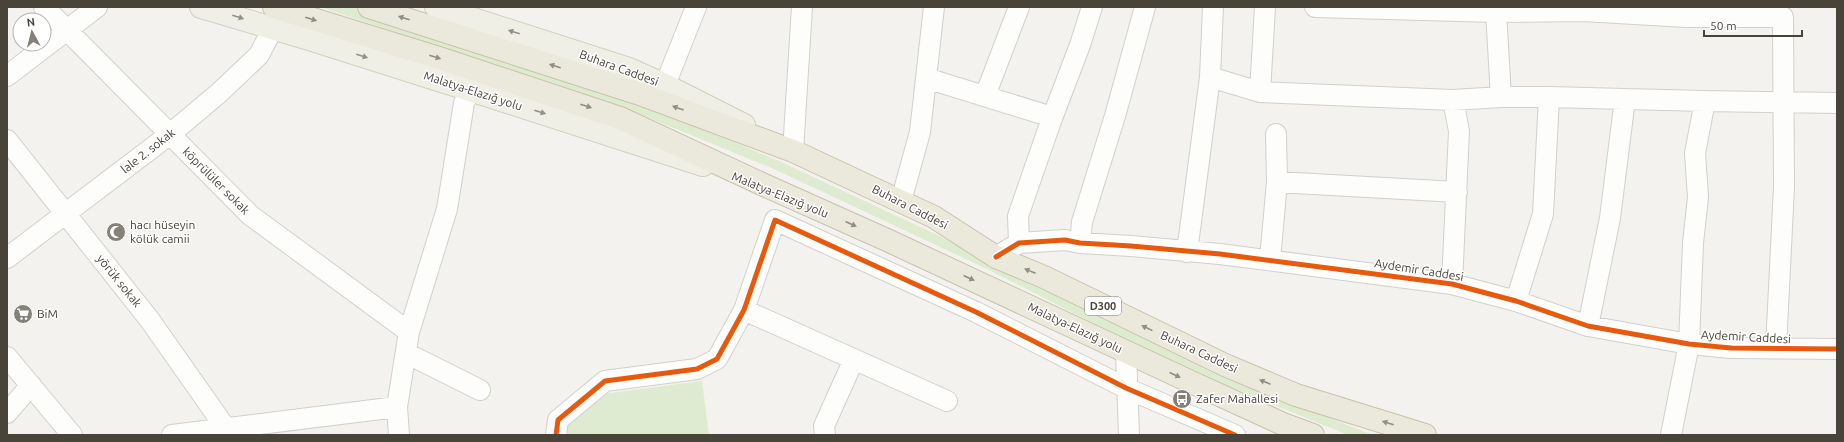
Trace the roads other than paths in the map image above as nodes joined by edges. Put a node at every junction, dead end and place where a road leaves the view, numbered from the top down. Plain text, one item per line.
1 (44, 7) edge
2 (97, 7) edge
3 (201, 7) edge
4 (370, 7) edge
5 (436, 7) edge
6 (696, 7) edge
7 (802, 7) edge
8 (934, 7) edge
9 (1019, 7) edge
10 (1092, 7) edge
11 (1145, 7) edge
12 (1213, 7) edge
13 (1265, 7) edge
14 (1315, 7) edge
15 (1474, 9) edge
16 (1584, 9) edge
17 (1496, 12) junction
18 (1783, 12) edge
19 (477, 13) edge
20 (274, 18) edge
21 (67, 30) junction
22 (7, 76) edge
23 (1210, 77) junction
24 (926, 78) junction
25 (665, 85) junction
26 (470, 90) junction
27 (1260, 92) junction
28 (985, 96) junction
29 (1501, 97) junction
30 (1549, 97) junction
31 (1625, 99) junction
32 (1453, 100) junction
33 (1705, 101) junction
34 (1782, 102) junction
35 (1837, 103) edge
36 (1052, 117) junction
37 (1276, 134) dead end
38 (169, 135) junction
39 (7, 140) edge
40 (793, 151) junction
41 (1277, 182) junction
42 (764, 185) junction
43 (1457, 192) junction
44 (901, 201) junction
45 (66, 215) junction
46 (1019, 243) junction
47 (1080, 243) junction
48 (1187, 252) junction
49 (996, 257) junction
50 (7, 258) edge
51 (1270, 260) junction
52 (1452, 284) junction
53 (1516, 301) junction
54 (744, 310) junction
55 (1588, 326) junction
56 (409, 332) junction
57 (1689, 344) junction
58 (1776, 348) junction
59 (1837, 348) edge
60 (1126, 352) junction
61 (406, 353) junction
62 (7, 357) edge
63 (854, 359) junction
64 (31, 385) junction
65 (1126, 388) junction
66 (480, 390) dead end
67 (947, 401) dead end
68 (398, 407) junction
69 (7, 413) edge
70 (226, 427) junction
71 (1281, 429) edge
72 (72, 435) edge
73 (172, 435) edge
74 (399, 435) edge
75 (556, 435) edge
76 (825, 435) edge
77 (1128, 435) edge
78 (1235, 435) edge
79 (1314, 435) edge
80 (1425, 435) edge
81 (1671, 435) edge

1 - 21 street, köprülüler sokak
2 - 21 street
3 -> 20 main road, Malatya-Elazığ yolu / D300
40 -> 4 highway
5 - 19 main road, Buhara Caddesi / D300
6 - 25 street
7 - 40 street
8 - 24 street
9 - 28 street
10 - 36 street
11 - 47 street
12 - 23 street
13 - 27 street
14 - 15 street
15 - 17 street
16 - 17 street
16 - 18 street
17 - 29 street
18 - 34 street
25 -> 19 main road, Buhara Caddesi / D300
20 -> 26 main road, Malatya-Elazığ yolu / D300
20 - 38 street, lale 2. sokak
20 -> 42 highway
21 - 22 street
21 - 38 street, köprülüler sokak
23 - 27 street
23 - 48 street
24 - 28 street
24 - 44 street
25 - 40 main road, Buhara Caddesi / D300
26 -> 42 main road, Malatya-Elazığ yolu / D300
26 - 56 street
27 - 32 street
28 - 36 street
29 - 30 street
29 - 32 street
30 - 31 street
30 - 53 street
31 - 33 street
31 - 55 street
32 - 43 street
33 - 34 street
33 - 57 street
34 - 35 street
34 - 58 street
36 - 46 street
37 - 41 street
38 - 45 street, lale 2. sokak
38 - 56 street, köprülüler sokak
39 - 45 street, yörük sokak
40 - 44 highway, Buhara Caddesi / D300
41 - 43 street
41 - 51 street
42 -> 60 highway, Malatya-Elazığ yolu / D300
43 - 52 street
44 - 49 highway, Buhara Caddesi / D300
45 - 50 street, lale 2. sokak
45 - 70 street, yörük sokak
46 - 47 street, Aydemir Caddesi
46 - 49 street, Aydemir Caddesi
47 - 48 street, Aydemir Caddesi
48 - 51 street, Aydemir Caddesi
80 -> 49 highway, Buhara Caddesi / D300
51 - 52 street, Aydemir Caddesi
52 - 53 street, Aydemir Caddesi
53 - 55 street, Aydemir Caddesi
54 - 63 street
54 - 65 street
54 - 75 street
55 - 57 street, Aydemir Caddesi
56 - 61 street
57 - 58 street, Aydemir Caddesi
57 - 81 street
58 - 59 street, Aydemir Caddesi
60 - 65 street
60 -> 71 highway, Malatya-Elazığ yolu / D300
61 - 66 street
61 - 68 street
62 - 64 street
63 - 67 street
63 - 76 street
64 - 69 street
64 - 72 street
65 - 77 street
65 - 78 street
68 - 70 street
68 - 74 street
70 - 73 street
71 - 79 highway, Malatya-Elazığ yolu / D300

